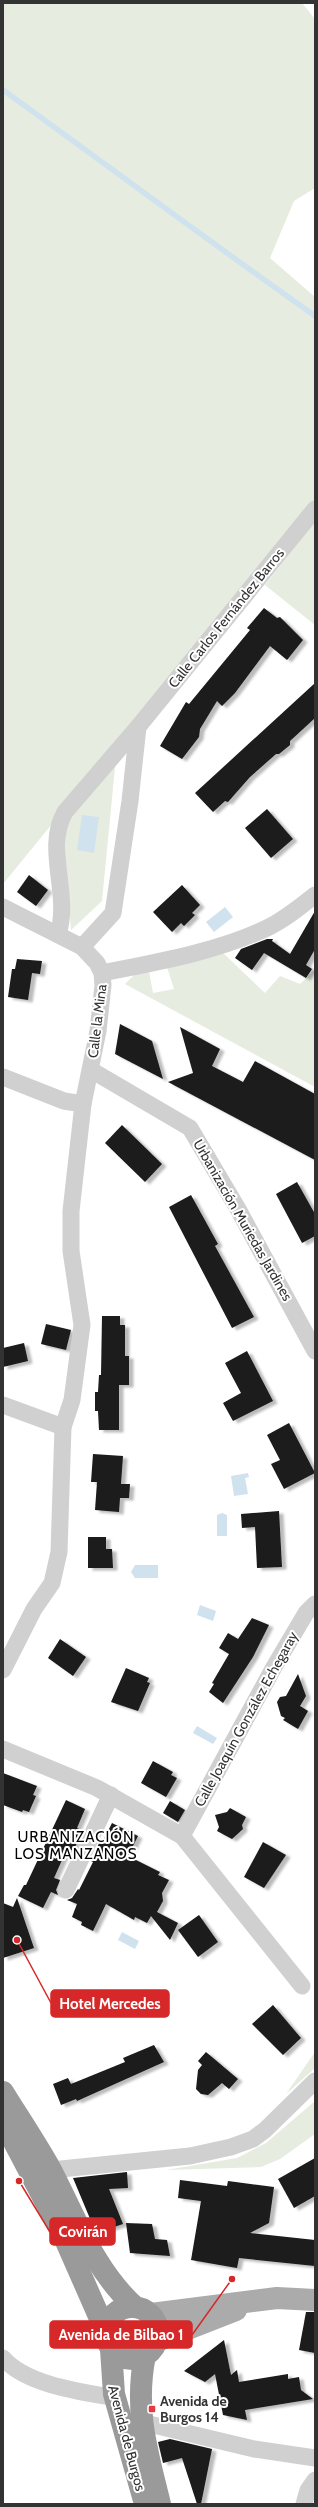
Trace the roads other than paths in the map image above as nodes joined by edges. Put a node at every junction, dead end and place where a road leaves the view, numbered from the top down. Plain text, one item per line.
1 (315, 509) edge
2 (138, 727) junction
3 (315, 896) edge
4 (3, 907) edge
5 (58, 934) junction
6 (82, 947) junction
7 (102, 973) junction
8 (91, 1070) junction
9 (3, 1077) edge
10 (83, 1104) junction
11 (315, 1350) edge
12 (3, 1405) edge
13 (63, 1427) junction
14 (315, 1604) edge
15 (3, 1670) edge
16 (3, 1749) edge
17 (111, 1795) junction
18 (182, 1836) junction
19 (66, 1890) dead end
20 (302, 1986) dead end
21 (314, 2085) edge
22 (3, 2092) edge
23 (3, 2120) edge
24 (51, 2170) junction
25 (265, 2299) junction
26 (315, 2300) edge
27 (143, 2310) junction
28 (108, 2339) junction
29 (151, 2348) junction
30 (3, 2358) edge
31 (116, 2398) junction
32 (141, 2422) junction
33 (315, 2458) edge
34 (315, 2480) edge
35 (145, 2504) edge
36 (160, 2504) edge
37 (304, 2504) edge

1 - 2 street, Calle Carlos Fernández Barros
2 - 5 street, Calle Carlos Fernández Barros
2 - 6 street
3 - 7 street
4 - 5 street, Calle la Mina
5 - 6 street, Calle la Mina
6 - 7 street, Calle la Mina
7 - 8 street, Calle la Mina
8 - 10 street
8 - 11 street, Urbanización Muriedas Jardines
9 - 10 street
10 - 13 street
12 - 13 street
13 - 15 street
14 - 18 street, Calle Joaquín González Echegaray
16 - 17 street
17 - 18 street
17 - 19 street
18 - 20 street
21 - 24 street
22 - 24 highway
23 - 28 highway
24 - 27 highway
25 - 26 main road
25 - 27 main road
25 - 29 main road
27 - 28 highway
27 - 29 highway
28 - 29 highway
28 - 31 highway, Avenida de Burgos
29 - 32 highway, Avenida de Burgos
30 - 31 street
31 - 35 highway, Avenida de Burgos
32 - 33 street
32 - 36 highway, Avenida de Burgos
34 - 37 street

